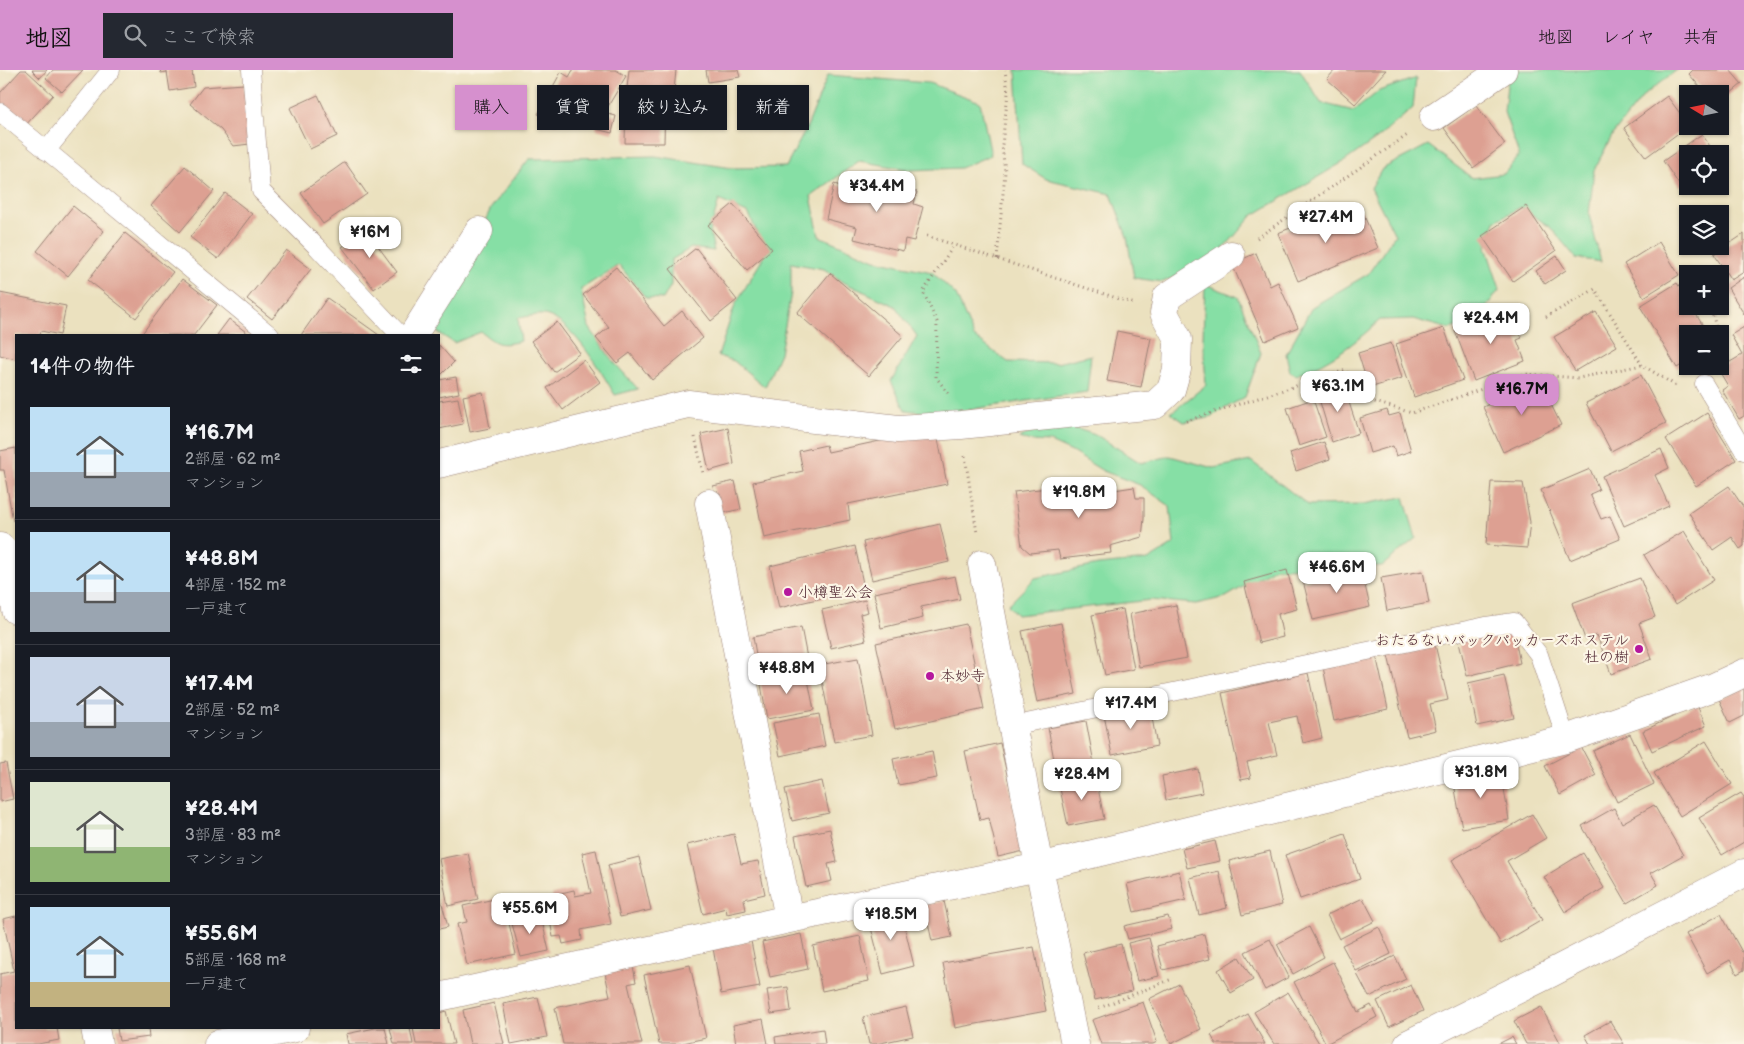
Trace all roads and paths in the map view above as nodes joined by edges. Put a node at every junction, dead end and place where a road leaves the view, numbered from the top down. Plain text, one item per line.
1 (111, 70) edge
2 (251, 70) edge
3 (1005, 70) edge
4 (1502, 70) edge
5 (0, 112) edge
6 (1434, 117) joint
7 (46, 151) junction
8 (479, 231) dead end
9 (927, 236) dead end
10 (954, 245) junction
11 (1231, 255) joint
12 (997, 259) junction
13 (1164, 314) junction
14 (1546, 317) dead end
15 (269, 334) edge
16 (399, 334) edge
17 (414, 334) edge
18 (1642, 366) junction
19 (1704, 384) joint
20 (1182, 422) dead end
21 (973, 424) junction
22 (694, 431) dead end
23 (1744, 451) edge
24 (440, 464) edge
25 (709, 502) joint
26 (6, 551) edge
27 (982, 564) joint
28 (15, 604) edge
29 (1744, 673) edge
30 (1012, 726) junction
31 (1566, 739) junction
32 (1039, 867) junction
33 (1744, 873) edge
34 (789, 919) junction
35 (1172, 979) dead end
36 (440, 997) edge
37 (95, 1029) edge
38 (290, 1029) edge
39 (1073, 1032) edge
40 (98, 1044) edge
41 (218, 1044) edge
42 (1408, 1044) edge

1 - 7 lane
2 - 16 lane
3 - 12 path
4 - 6 street
5 - 7 lane
6 - 11 path
7 - 15 lane
8 - 17 street
9 - 10 path
10 - 12 path
10 - 21 path
11 - 13 street
12 - 13 path
13 - 21 street
14 - 18 path
18 - 19 path
18 - 20 path
19 - 23 lane
21 - 24 street
21 - 27 path
22 - 25 path
25 - 34 street
26 - 28 street
27 - 30 street
29 - 31 street
30 - 31 lane
30 - 32 street
31 - 32 street
32 - 34 street
32 - 39 street
33 - 42 street
34 - 36 street
35 - 39 path
37 - 40 street
38 - 41 street

